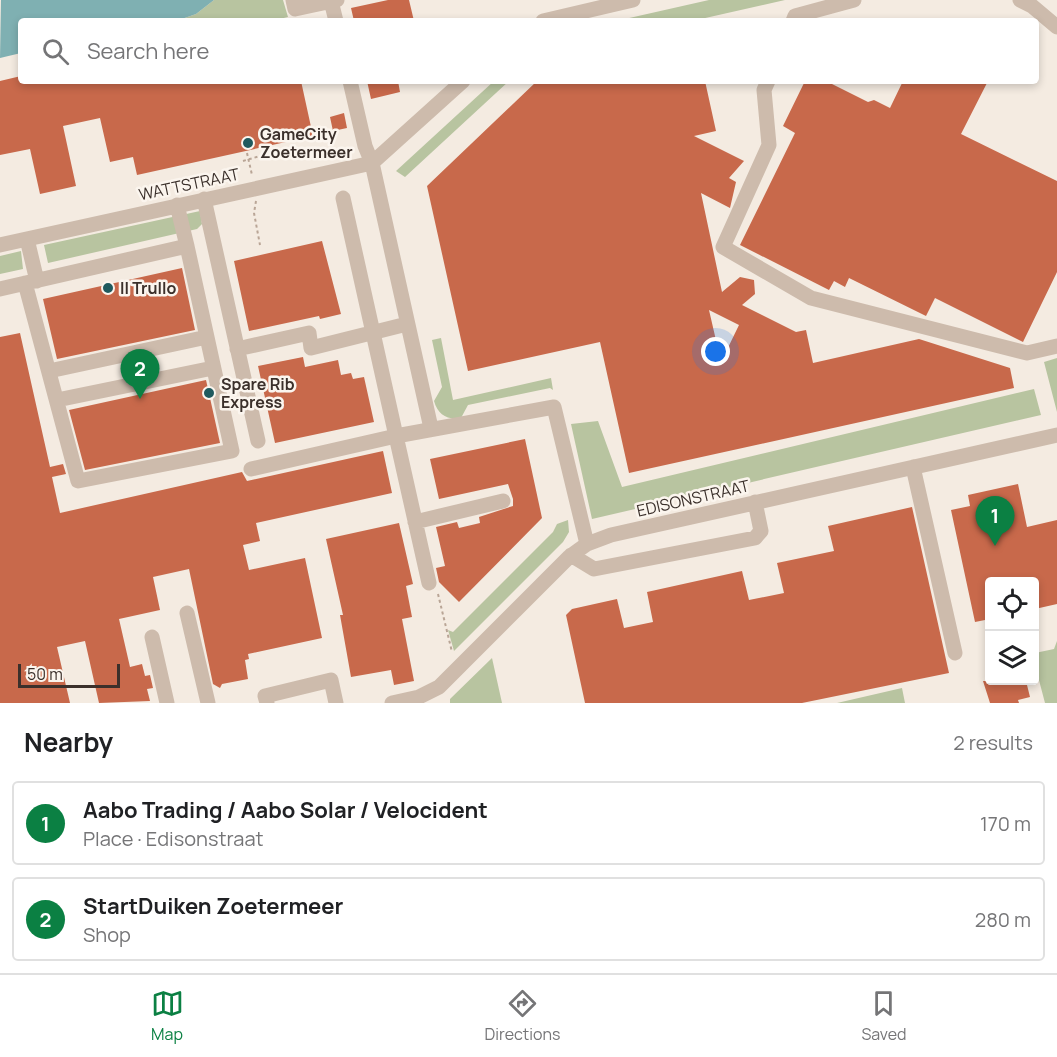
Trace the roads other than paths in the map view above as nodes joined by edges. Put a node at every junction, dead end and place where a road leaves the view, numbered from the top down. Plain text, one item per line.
1 (293, 0) edge
2 (633, 0) edge
3 (854, 0) edge
4 (1020, 0) edge
5 (334, 1) edge
6 (336, 18) edge
7 (556, 18) edge
8 (794, 18) edge
9 (1057, 27) edge
10 (351, 84) edge
11 (460, 84) edge
12 (767, 84) edge
13 (372, 163) junction
14 (343, 198) dead end
15 (204, 199) junction
16 (177, 205) junction
17 (27, 239) junction
18 (0, 245) edge
19 (187, 246) junction
20 (31, 282) junction
21 (0, 289) edge
22 (407, 324) junction
23 (374, 332) junction
24 (207, 338) junction
25 (1057, 346) edge
26 (237, 349) junction
27 (213, 368) junction
28 (49, 371) junction
29 (57, 400) junction
30 (430, 428) junction
31 (1057, 435) edge
32 (396, 436) junction
33 (258, 441) dead end
34 (914, 467) junction
35 (250, 469) dead end
36 (503, 501) dead end
37 (755, 502) junction
38 (415, 522) junction
39 (587, 544) junction
40 (571, 555) junction
41 (429, 583) road end
42 (187, 613) dead end
43 (152, 637) dead end
44 (955, 653) dead end
45 (167, 703) edge
46 (208, 703) edge
47 (267, 703) edge
48 (336, 703) edge
49 (392, 703) edge

1 - 5 street
2 - 7 street
3 - 8 street
4 - 9 street
5 - 6 street
10 - 13 street
11 - 13 street, WATTSTRAAT
12 - 25 street
13 - 15 street, WATTSTRAAT
13 - 22 street
14 - 23 street
15 - 16 street, WATTSTRAAT
15 - 26 street
16 - 17 street, WATTSTRAAT
16 - 19 street
17 - 18 street, WATTSTRAAT
17 - 20 street
19 - 20 street
19 - 24 street
20 - 21 street
20 - 28 street
22 - 23 street
22 - 30 street
23 - 26 street
23 - 32 street
24 - 27 street
24 - 28 street
26 - 33 street
27 - 29 street
27 - 29 street
28 - 29 street
30 - 32 street
30 - 39 street
31 - 34 street, EDISONSTRAAT
32 - 35 street
32 - 38 street
34 - 37 street, EDISONSTRAAT
34 - 44 street
36 - 38 street
37 - 39 street, EDISONSTRAAT
37 - 40 street
38 - 41 street
39 - 40 street, EDISONSTRAAT
40 - 49 street, EDISONSTRAAT
42 - 46 street
43 - 45 street
47 - 48 street

